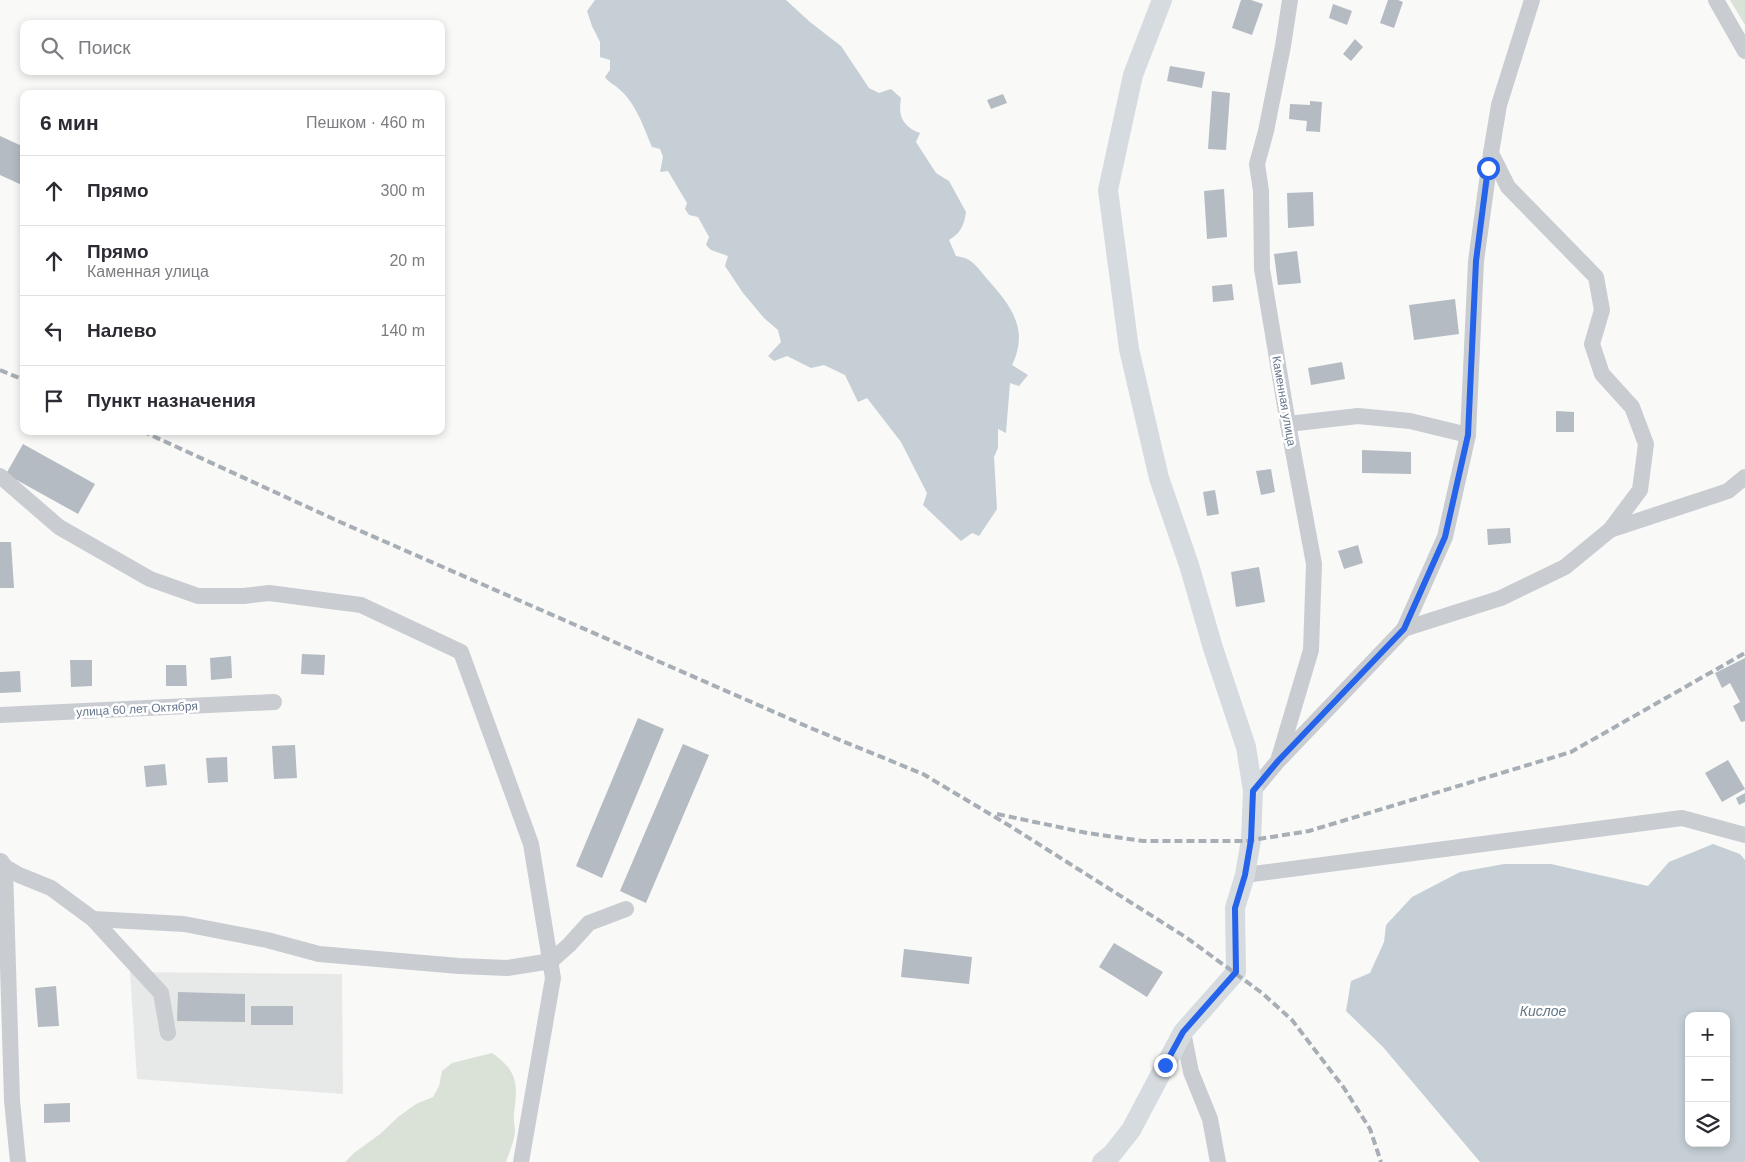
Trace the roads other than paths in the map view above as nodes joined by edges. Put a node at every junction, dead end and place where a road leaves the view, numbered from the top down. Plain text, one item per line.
1 (1162, 0) edge
2 (1290, 0) edge
3 (1532, 0) edge
4 (1716, 0) edge
5 (1745, 51) edge
6 (1491, 153) junction
7 (1288, 424) junction
8 (1468, 435) junction
9 (0, 476) edge
10 (1745, 477) edge
11 (1610, 530) junction
12 (1404, 629) junction
13 (274, 702) dead end
14 (0, 716) edge
15 (1278, 761) junction
16 (1253, 791) junction
17 (1745, 835) edge
18 (3, 863) edge
19 (1245, 875) junction
20 (626, 909) dead end
21 (93, 919) junction
22 (551, 961) junction
23 (1183, 1032) junction
24 (168, 1033) dead end
25 (18, 1162) edge
26 (522, 1162) edge
27 (1102, 1162) edge
28 (1218, 1162) edge

1 - 16 main road
2 - 7 street, Каменная улица
3 - 6 street
4 - 5 street
6 - 8 street
6 - 11 street
7 - 8 street
7 - 15 street, Каменная улица
8 - 12 street
9 - 22 street
10 - 11 street
11 - 12 street
12 - 15 street
13 - 14 street, улица 60 лет Октября
15 - 16 street, Каменная улица
16 - 19 main road
17 - 19 street
18 - 21 street
18 - 25 street
19 - 23 main road
20 - 22 street
21 - 22 street
21 - 24 street
22 - 26 street
23 - 27 main road
23 - 28 street

